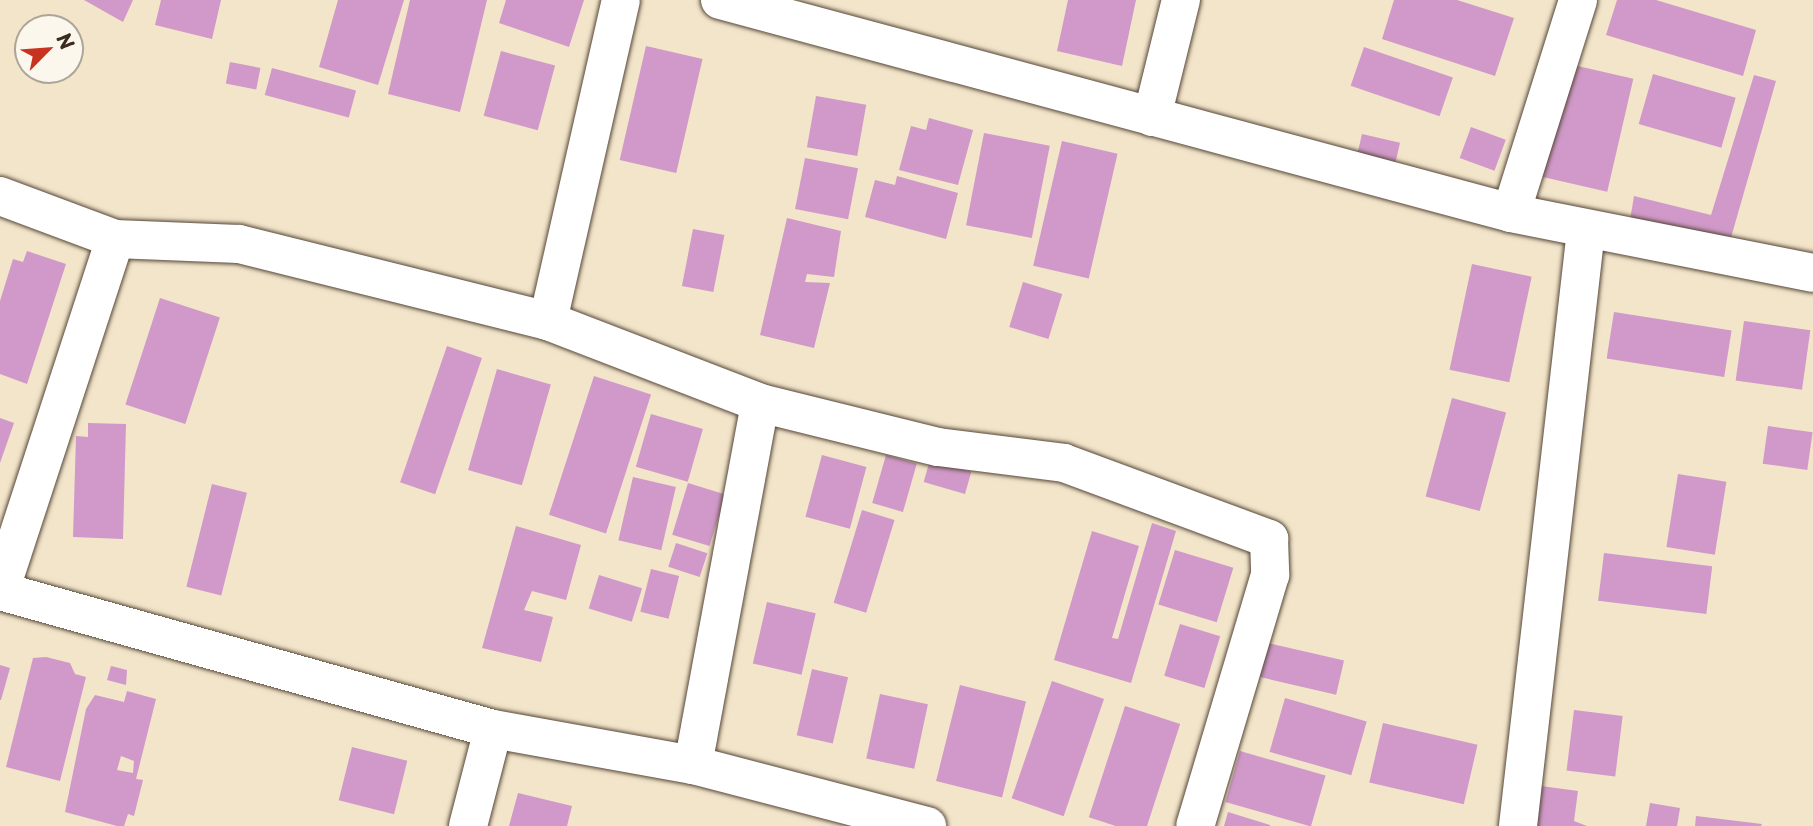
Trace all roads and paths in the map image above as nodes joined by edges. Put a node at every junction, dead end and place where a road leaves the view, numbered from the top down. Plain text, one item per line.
1 (621, 0) edge
2 (720, 0) edge
3 (1181, 0) edge
4 (1578, 0) edge
5 (1152, 117) junction
6 (0, 196) edge
7 (1511, 213) junction
8 (1586, 230) junction
9 (115, 239) junction
10 (1813, 273) edge
11 (548, 321) junction
12 (760, 403) junction
13 (0, 591) edge
14 (493, 729) junction
15 (692, 765) junction
16 (468, 826) edge
17 (927, 826) edge
18 (1195, 826) edge
19 (1518, 826) edge

1 - 11 street
2 - 5 street
3 - 5 street
4 - 7 street
5 - 7 street
6 - 9 street
7 - 8 street
8 - 10 street
8 - 19 street
9 - 11 street
9 - 13 street
11 - 12 street
12 - 15 street
12 - 18 street
13 - 14 street
14 - 15 street
14 - 16 street
15 - 17 street

